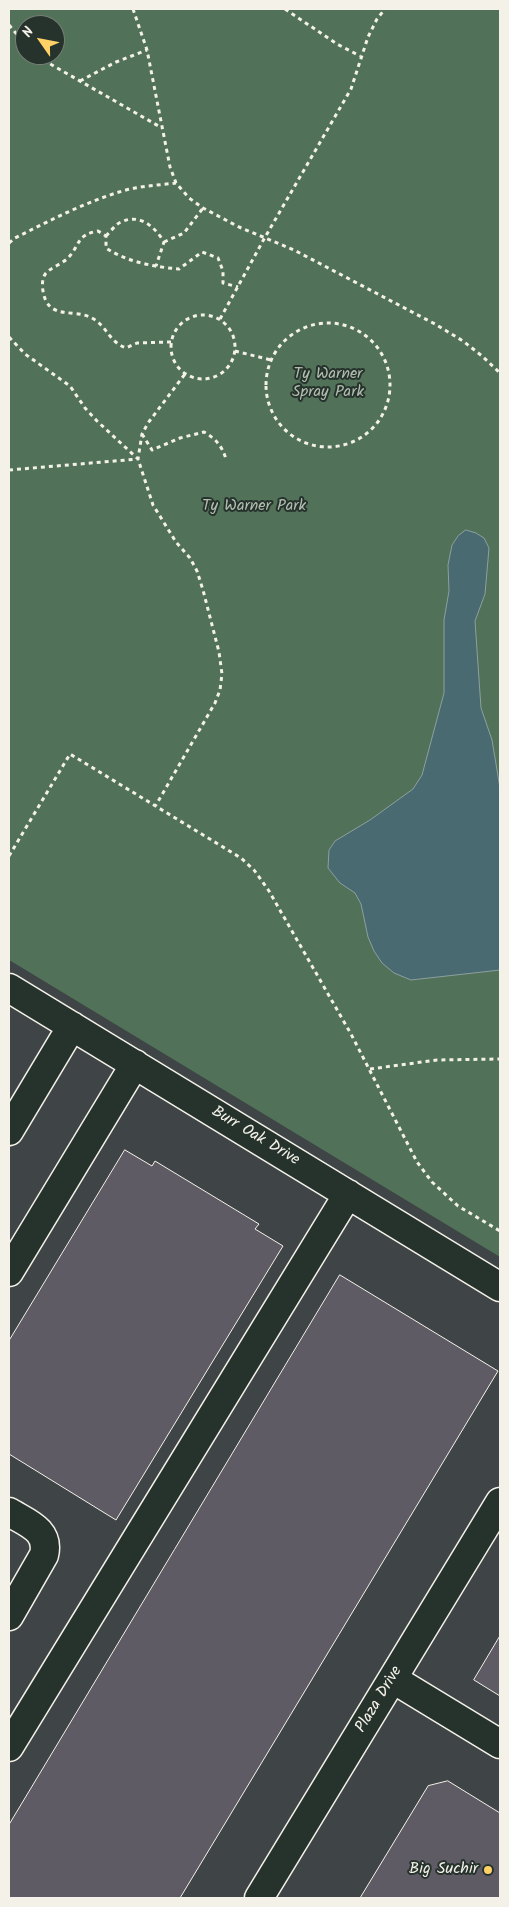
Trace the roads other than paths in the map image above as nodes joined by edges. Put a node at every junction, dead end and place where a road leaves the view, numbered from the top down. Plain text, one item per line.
1 (9, 988) edge
2 (72, 1026) junction
3 (135, 1064) junction
4 (9, 1131) edge
5 (348, 1194) junction
6 (9, 1272) edge
7 (500, 1286) edge
8 (500, 1502) edge
9 (9, 1512) edge
10 (9, 1616) edge
11 (393, 1679) junction
12 (500, 1744) edge
13 (9, 1747) edge
14 (259, 1898) edge

1 - 2 street, Burr Oak Drive
2 - 3 street, Burr Oak Drive
2 - 4 street
3 - 5 street, Burr Oak Drive
3 - 6 street
5 - 7 street, Burr Oak Drive
5 - 13 street
8 - 11 street, Plaza Drive
9 - 10 street
11 - 12 street
11 - 14 street, Plaza Drive

